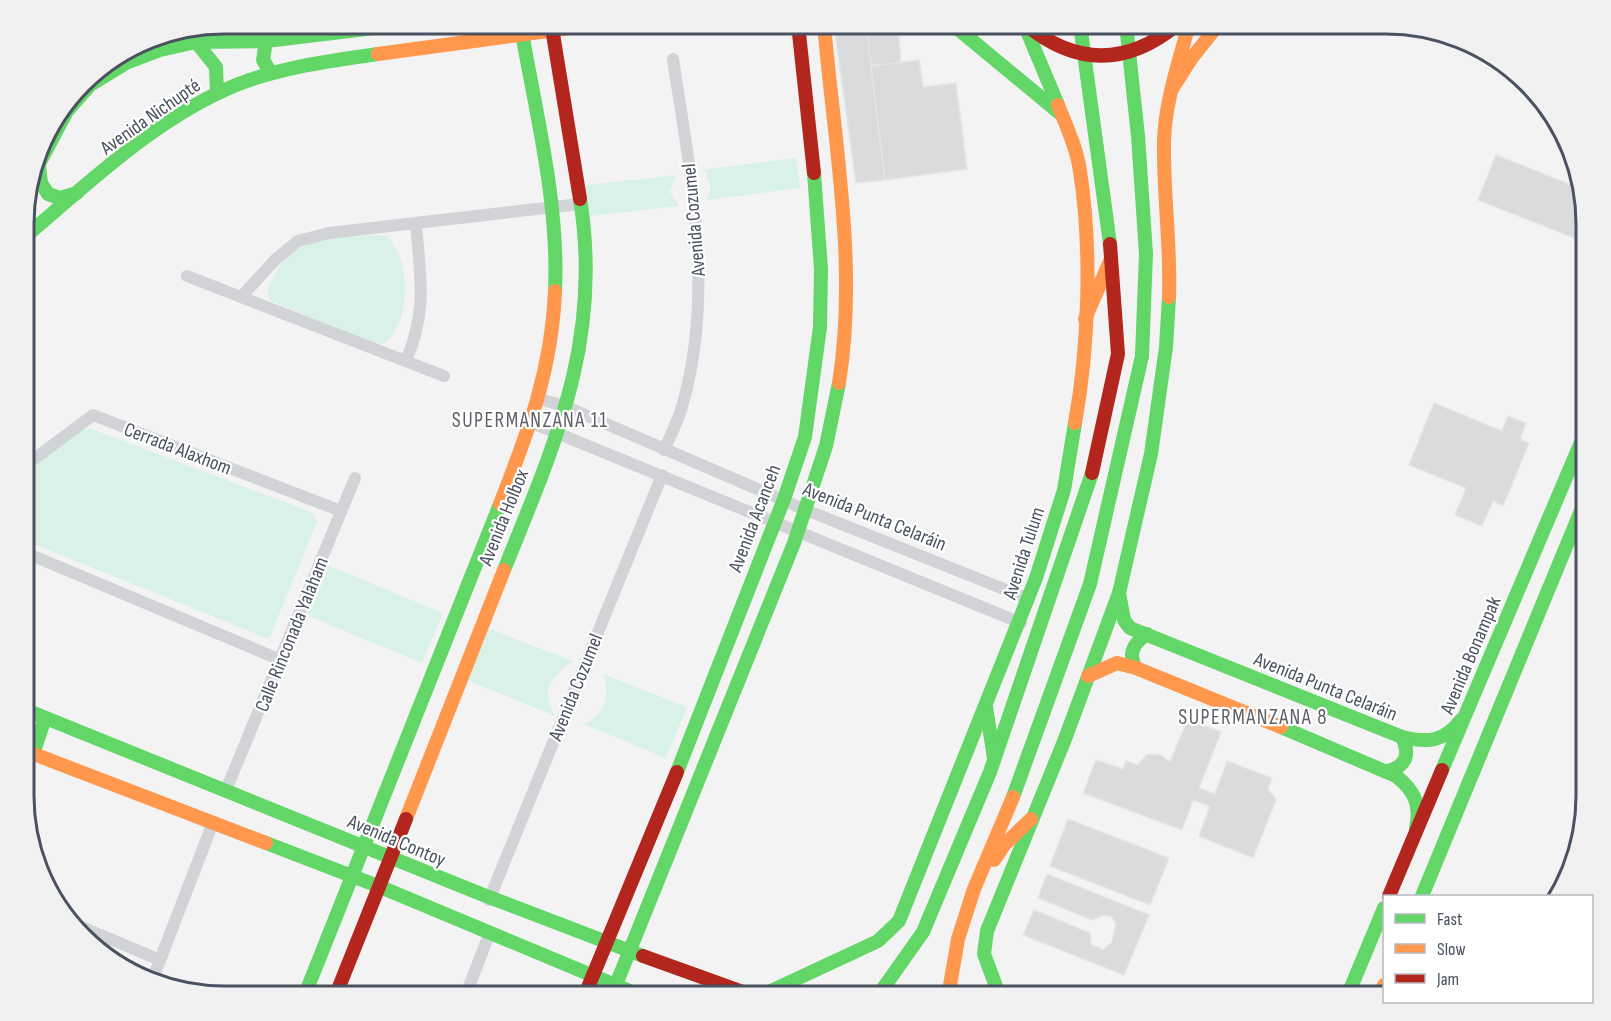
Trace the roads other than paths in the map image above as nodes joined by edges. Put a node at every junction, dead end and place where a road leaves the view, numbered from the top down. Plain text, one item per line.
1 (799, 34) edge
2 (825, 34) edge
3 (965, 34) edge
4 (1029, 34) edge
5 (1038, 34) edge
6 (1081, 34) edge
7 (1127, 34) edge
8 (1166, 34) edge
9 (1186, 34) edge
10 (1211, 34) edge
11 (265, 35) edge
12 (317, 35) edge
13 (510, 35) edge
14 (522, 35) edge
15 (553, 35) edge
16 (187, 38) edge
17 (266, 41) junction
18 (196, 42) junction
19 (1130, 54) junction
20 (1084, 56) junction
21 (673, 59) dead end
22 (116, 70) edge
23 (271, 73) junction
24 (1172, 89) junction
25 (217, 93) junction
26 (1062, 115) junction
27 (39, 183) edge
28 (78, 193) junction
29 (580, 204) junction
30 (552, 207) junction
31 (416, 223) junction
32 (35, 229) edge
33 (1112, 256) junction
34 (188, 276) dead end
35 (242, 296) junction
36 (1085, 319) junction
37 (406, 361) junction
38 (444, 376) dead end
39 (540, 399) junction
40 (567, 407) junction
41 (532, 423) junction
42 (559, 432) junction
43 (664, 450) junction
44 (1576, 454) edge
45 (35, 458) edge
46 (662, 475) junction
47 (355, 478) dead end
48 (784, 500) junction
49 (806, 510) junction
50 (341, 511) junction
51 (774, 522) junction
52 (1576, 523) edge
53 (799, 533) junction
54 (35, 557) edge
55 (1119, 593) junction
56 (1029, 599) junction
57 (1020, 623) junction
58 (1146, 634) junction
59 (281, 660) junction
60 (1136, 668) junction
61 (1088, 676) junction
62 (986, 707) junction
63 (1467, 711) junction
64 (35, 714) edge
65 (45, 718) junction
66 (1402, 737) junction
67 (35, 739) edge
68 (35, 754) edge
69 (994, 761) junction
70 (1388, 771) junction
71 (226, 790) junction
72 (1031, 819) junction
73 (212, 825) junction
74 (1413, 839) junction
75 (362, 847) junction
76 (388, 858) junction
77 (351, 877) junction
78 (378, 886) junction
79 (974, 889) junction
80 (1390, 895) edge
81 (1423, 895) edge
82 (489, 900) junction
83 (1383, 910) edge
84 (89, 930) edge
85 (490, 932) junction
86 (606, 944) junction
87 (630, 954) junction
88 (160, 960) junction
89 (155, 973) edge
90 (593, 976) junction
91 (884, 986) edge
92 (950, 986) edge
93 (996, 986) edge
94 (1352, 986) edge
95 (308, 987) edge
96 (338, 987) edge
97 (469, 987) edge
98 (588, 987) edge
99 (607, 987) edge
100 (615, 987) edge
101 (726, 987) edge
102 (780, 987) edge

1 - 48 street, Avenida Acanceh
2 - 49 street
3 - 26 street
4 - 26 street, Avenida Tulum
5 - 20 street
6 - 20 street, Avenida Tulum
7 - 19 street
8 - 19 street
9 - 24 street
10 - 24 street
11 - 17 street
12 - 17 street, Avenida Nichupté
13 - 23 street, Avenida Nichupté
14 - 30 street, Avenida Holbox
15 - 29 street, Avenida Holbox
16 - 18 street
17 - 18 street, Avenida Nichupté
17 - 23 street
18 - 22 street, Avenida Nichupté
18 - 25 street
19 - 20 street
19 - 79 street
20 - 33 street, Avenida Tulum
21 - 43 street, Avenida Cozumel
23 - 25 street, Avenida Nichupté
24 - 55 street
25 - 28 street, Avenida Nichupté
26 - 36 street, Avenida Tulum
27 - 28 street
28 - 32 street, Avenida Nichupté
29 - 30 street
29 - 40 street, Avenida Holbox
30 - 31 street
30 - 39 street, Avenida Holbox
31 - 35 street
31 - 37 street
33 - 36 street
33 - 69 street, Avenida Tulum
34 - 35 street
35 - 37 street
36 - 56 street, Avenida Tulum
37 - 38 street
39 - 40 street, Avenida Punta Celaráin
39 - 41 street, Avenida Holbox
40 - 42 street, Avenida Holbox
40 - 43 street, Avenida Punta Celaráin
41 - 42 street
41 - 75 street, Avenida Holbox
42 - 46 street
42 - 76 street, Avenida Holbox
43 - 48 street, Avenida Punta Celaráin
44 - 63 street, Avenida Bonampak
45 - 50 street, Cerrada Alaxhom
46 - 51 street
46 - 82 street, Avenida Cozumel
47 - 50 street, Calle Rinconada Yalaham
48 - 49 street, Avenida Punta Celaráin
48 - 51 street, Avenida Acanceh
49 - 53 street
49 - 56 street, Avenida Punta Celaráin
50 - 59 street, Calle Rinconada Yalaham
51 - 53 street
51 - 86 street, Avenida Acanceh
52 - 81 street
53 - 57 street
53 - 87 street
54 - 59 street
55 - 58 street, Avenida Punta Celaráin
55 - 61 street
56 - 57 street, Avenida Tulum
57 - 62 street, Avenida Tulum
58 - 60 street
58 - 66 street, Avenida Punta Celaráin
59 - 71 street, Calle Rinconada Yalaham
60 - 61 street
60 - 70 street
61 - 72 street
62 - 69 street
62 - 102 street, Avenida Tulum
63 - 66 street, Avenida Punta Celaráin
63 - 74 street, Avenida Bonampak
64 - 65 street, Avenida Contoy
65 - 67 street
65 - 71 street, Avenida Contoy
66 - 70 street
68 - 73 street
69 - 91 street, Avenida Tulum
70 - 74 street
71 - 75 street, Avenida Contoy
72 - 79 street
72 - 93 street
73 - 77 street
73 - 88 street
74 - 80 street, Avenida Bonampak
75 - 76 street, Avenida Contoy
75 - 77 street, Avenida Holbox
76 - 78 street, Avenida Holbox
76 - 82 street, Avenida Contoy
77 - 78 street
77 - 95 street, Avenida Holbox
78 - 85 street
78 - 96 street, Avenida Holbox
79 - 92 street
82 - 86 street, Avenida Contoy
83 - 94 street
84 - 88 street
85 - 90 street
85 - 97 street
86 - 87 street, Avenida Contoy
86 - 90 street, Avenida Acanceh
87 - 100 street
87 - 101 street, Avenida Contoy
88 - 89 street
90 - 98 street, Avenida Acanceh
90 - 99 street

